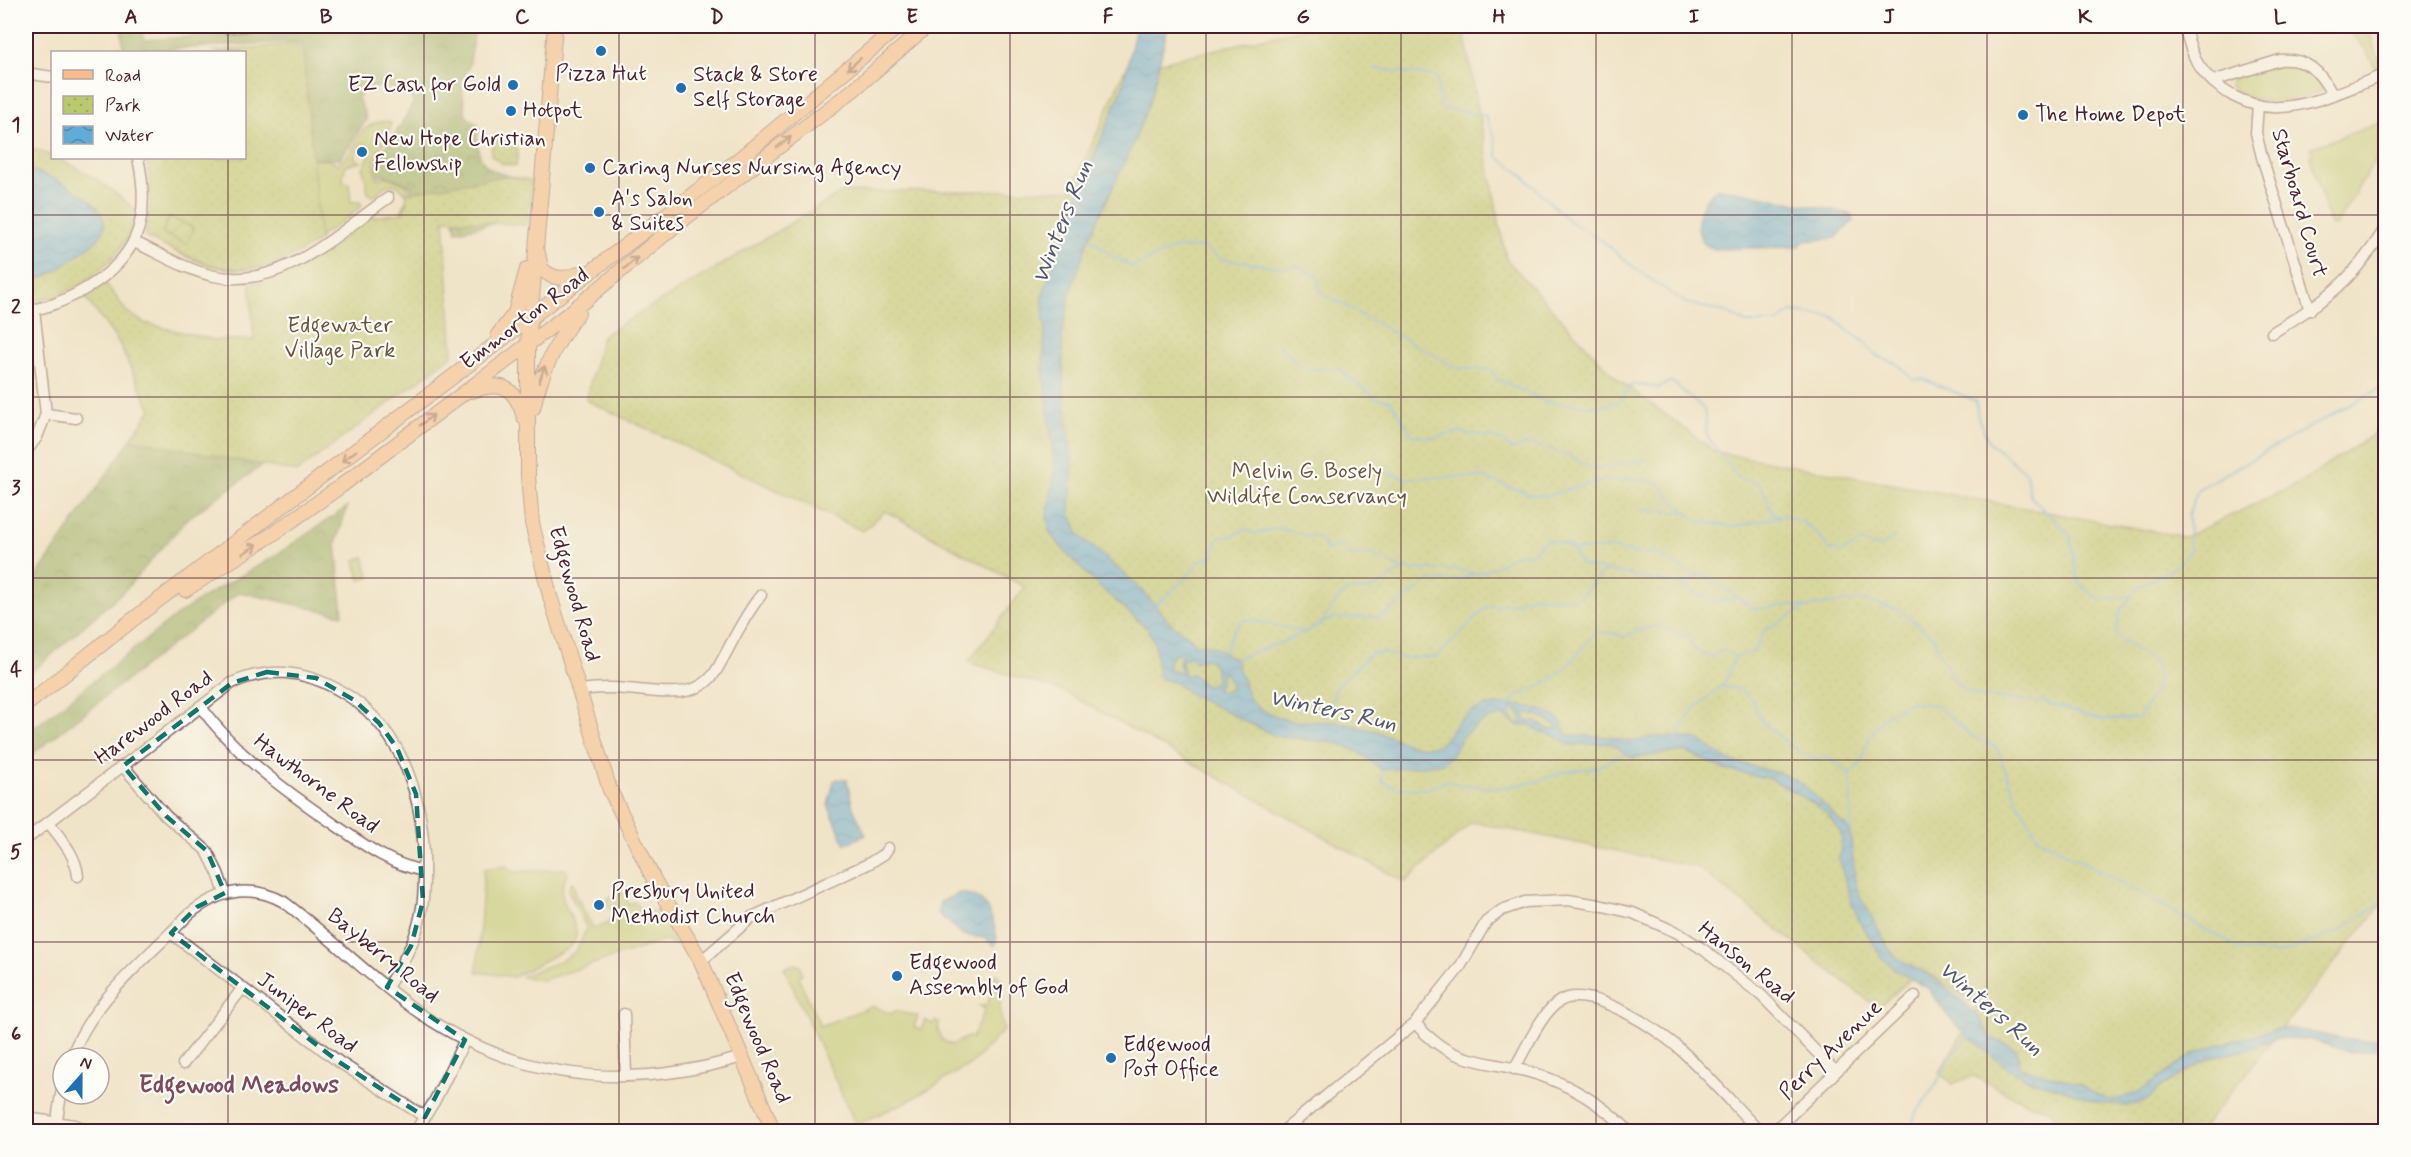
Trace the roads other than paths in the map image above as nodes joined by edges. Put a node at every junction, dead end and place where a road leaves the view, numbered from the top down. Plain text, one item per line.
1 (227, 26) edge
2 (245, 26) edge
3 (555, 26) edge
4 (899, 26) edge
5 (927, 26) edge
6 (2184, 26) edge
7 (26, 73) edge
8 (2385, 74) edge
9 (51, 77) edge
10 (2213, 81) junction
11 (2332, 94) junction
12 (2258, 105) junction
13 (138, 159) edge
14 (388, 198) dead end
15 (2385, 227) edge
16 (134, 242) junction
17 (536, 245) junction
18 (600, 266) junction
19 (605, 286) junction
20 (30, 310) edge
21 (2310, 310) junction
22 (529, 319) junction
23 (2272, 333) dead end
24 (528, 344) junction
25 (474, 362) junction
26 (458, 396) junction
27 (46, 414) junction
28 (76, 418) dead end
29 (527, 431) junction
30 (26, 452) edge
31 (761, 595) dead end
32 (131, 621) junction
33 (580, 690) junction
34 (26, 705) edge
35 (200, 706) junction
36 (123, 766) junction
37 (49, 823) junction
38 (29, 837) dead end
39 (888, 848) dead end
40 (424, 871) junction
41 (78, 876) dead end
42 (225, 893) junction
43 (171, 933) junction
44 (700, 961) junction
45 (387, 987) junction
46 (242, 989) junction
47 (1915, 996) dead end
48 (624, 1014) dead end
49 (1415, 1023) junction
50 (465, 1040) junction
51 (76, 1046) edge
52 (742, 1057) junction
53 (183, 1064) dead end
54 (1514, 1069) junction
55 (1835, 1071) junction
56 (626, 1076) junction
57 (59, 1106) edge
58 (425, 1117) junction
59 (26, 1118) edge
60 (55, 1127) edge
61 (92, 1131) edge
62 (415, 1131) edge
63 (774, 1131) edge
64 (1282, 1131) edge
65 (1630, 1131) edge
66 (1760, 1131) edge
67 (1773, 1131) edge

1 - 2 street
3 - 17 main road, Edgewood Road
4 -> 18 main road, Emmorton Road
19 -> 5 main road, Emmorton Road
6 - 10 street
7 - 9 street
8 - 11 street
10 - 11 street
10 - 12 street
11 - 12 street
12 - 21 street, Starboard Court
13 - 16 street
14 - 16 street
15 - 21 street
16 - 20 street
17 - 18 main road
17 - 22 main road, Edgewood Road
17 - 25 main road
18 - 22 main road, Emmorton Road
19 - 24 main road, Emmorton Road
29 -> 19 main road
20 - 27 street
21 - 23 street
22 - 24 main road, Edgewood Road
22 - 25 main road, Emmorton Road
24 - 26 main road, Emmorton Road
24 - 29 main road, Edgewood Road
25 -> 32 main road, Emmorton Road
26 - 29 main road
32 -> 26 main road, Emmorton Road
27 - 28 street
27 - 30 street
29 - 33 main road, Edgewood Road
31 - 33 street
32 - 34 main road, Emmorton Road
33 - 44 main road, Edgewood Road
35 - 36 street, Harewood Road
35 - 40 street, Hawthorne Road
35 - 40 street, Harewood Road
36 - 37 street, Harewood Road
36 - 42 street
37 - 38 street, Harewood Road
37 - 41 street
39 - 44 street
40 - 45 street, Harewood Road
42 - 43 street, Bayberry Road
42 - 45 street, Bayberry Road
43 - 46 street, Juniper Road
43 - 51 street, Bayberry Road
44 - 52 main road, Edgewood Road
45 - 50 street, Bayberry Road
46 - 53 street
46 - 58 street, Juniper Road
47 - 55 street, Perry Avenue
48 - 56 street
49 - 54 street
49 - 55 street, Hanson Road
49 - 64 street, Hanson Road
50 - 56 street, Bayberry Road
50 - 58 street
52 - 56 street, Bayberry Road
52 - 63 main road, Edgewood Road
54 - 65 street
54 - 66 street
55 - 67 street, Perry Avenue
57 - 60 street
58 - 62 street
59 - 60 street
60 - 61 street

